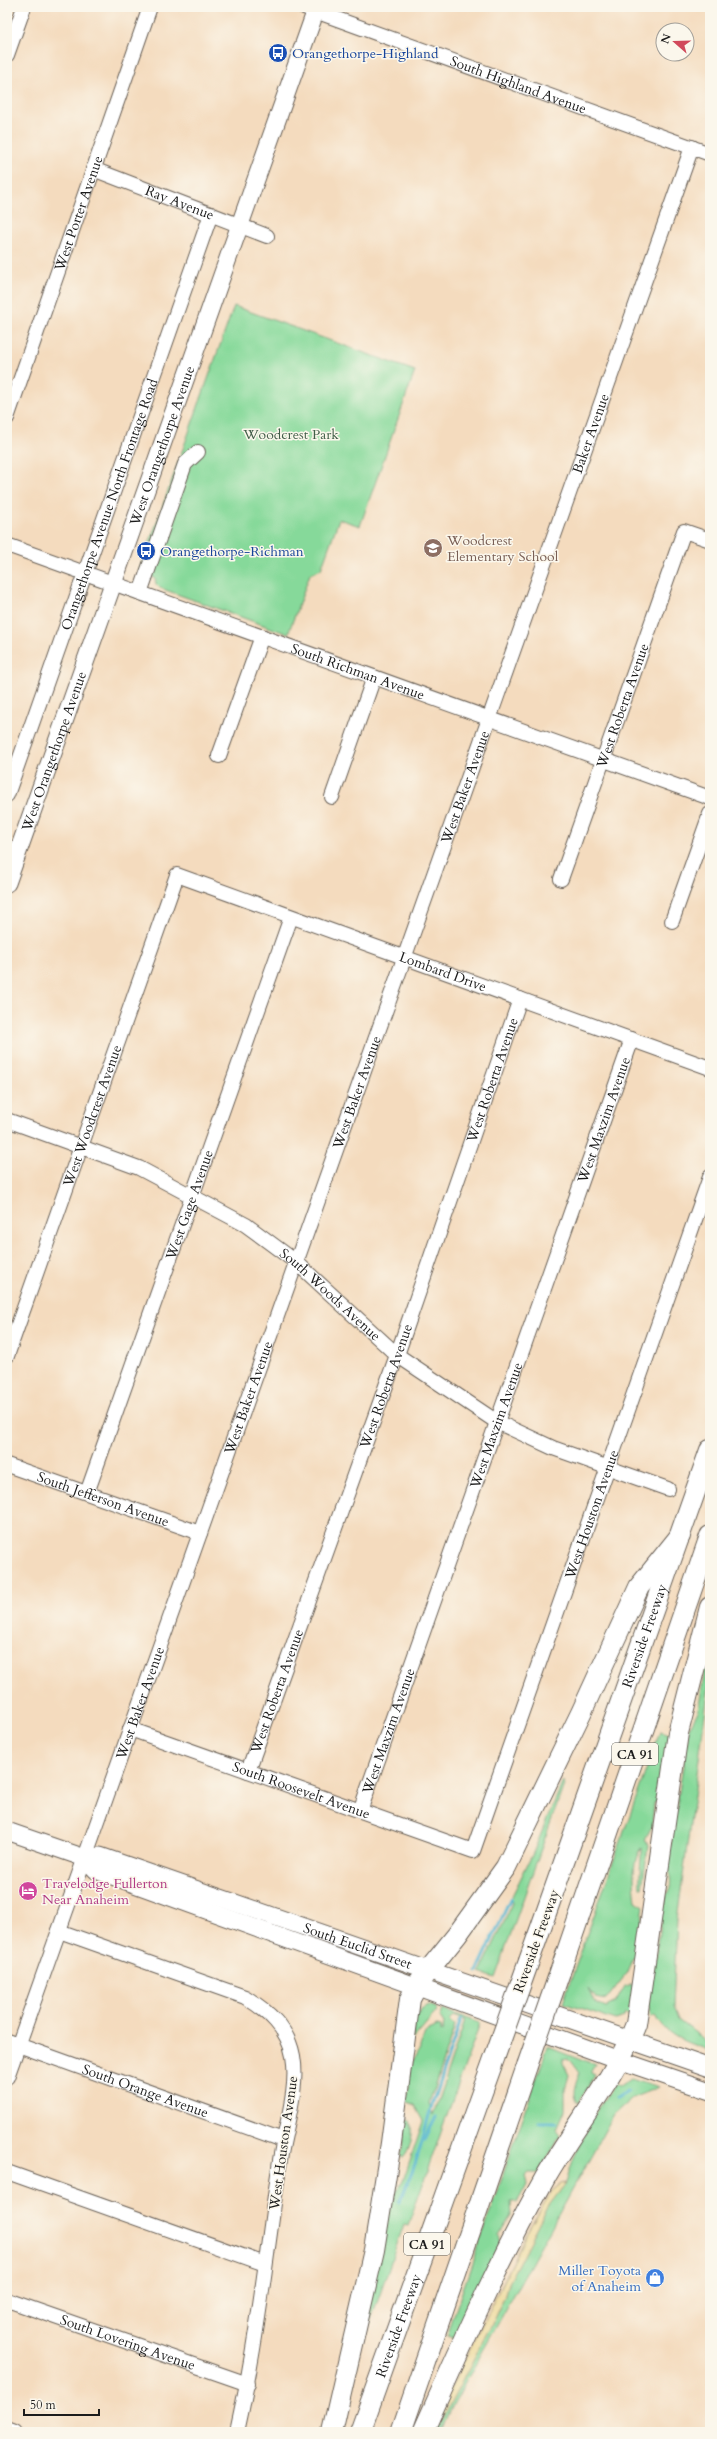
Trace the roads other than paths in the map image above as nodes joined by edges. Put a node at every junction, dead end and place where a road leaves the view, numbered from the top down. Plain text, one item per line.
1 (24, 7) edge
2 (150, 7) edge
3 (312, 8) edge
4 (7, 55) edge
5 (692, 147) junction
6 (710, 154) edge
7 (93, 170) junction
8 (211, 214) junction
9 (239, 226) junction
10 (267, 236) dead end
11 (7, 418) edge
12 (198, 452) dead end
13 (710, 540) edge
14 (7, 545) edge
15 (86, 572) junction
16 (114, 582) junction
17 (140, 593) junction
18 (262, 636) junction
19 (374, 677) junction
20 (489, 719) junction
21 (220, 756) dead end
22 (603, 759) junction
23 (7, 795) edge
24 (332, 797) dead end
25 (710, 798) edge
26 (710, 814) edge
27 (177, 875) joint
28 (561, 880) dead end
29 (7, 883) edge
30 (291, 917) junction
31 (672, 921) dead end
32 (404, 957) junction
33 (520, 999) junction
34 (632, 1040) junction
35 (710, 1068) edge
36 (7, 1120) edge
37 (81, 1146) junction
38 (710, 1177) edge
39 (192, 1196) junction
40 (296, 1262) junction
41 (397, 1355) junction
42 (7, 1356) edge
43 (497, 1422) junction
44 (710, 1450) edge
45 (7, 1465) edge
46 (607, 1468) junction
47 (668, 1489) dead end
48 (87, 1493) junction
49 (200, 1533) junction
50 (680, 1536) junction
51 (710, 1536) edge
52 (710, 1607) edge
53 (130, 1729) junction
54 (248, 1771) junction
55 (360, 1811) junction
56 (7, 1831) edge
57 (473, 1851) joint
58 (85, 1858) junction
59 (59, 1931) junction
60 (429, 1970) junction
61 (416, 1987) junction
62 (630, 2040) junction
63 (13, 2043) edge
64 (619, 2060) junction
65 (710, 2068) edge
66 (7, 2077) edge
67 (710, 2091) edge
68 (283, 2140) junction
69 (7, 2172) edge
70 (265, 2264) junction
71 (7, 2300) edge
72 (248, 2384) junction
73 (7, 2429) edge
74 (15, 2432) edge
75 (237, 2432) edge
76 (332, 2432) edge
77 (360, 2432) edge
78 (401, 2432) edge
79 (423, 2432) edge

1 - 4 street
2 - 7 street, West Porter Avenue
3 - 5 street, South Highland Avenue
3 - 9 main road, West Orangethorpe Avenue
5 - 6 street, South Highland Avenue
5 - 20 street, Baker Avenue
7 - 8 street, Ray Avenue
7 - 11 street, West Porter Avenue
8 - 9 street, Ray Avenue
8 - 15 street, Orangethorpe Avenue North Frontage Road
9 - 10 street, Ray Avenue
9 - 16 main road, West Orangethorpe Avenue
12 - 17 street
13 - 22 street, West Roberta Avenue
14 - 15 street, South Richman Avenue
15 - 16 street, South Richman Avenue
15 - 23 street, Orangethorpe Avenue North Frontage Road
16 - 17 street, South Richman Avenue
16 - 29 main road, West Orangethorpe Avenue
17 - 18 street, South Richman Avenue
18 - 19 street, South Richman Avenue
18 - 21 street
19 - 20 street, South Richman Avenue
19 - 24 street
20 - 22 street, South Richman Avenue
20 - 32 street, West Baker Avenue
22 - 25 street, South Richman Avenue
22 - 28 street, West Roberta Avenue
26 - 31 street
27 - 30 street, Lombard Drive
27 - 37 street, West Woodcrest Avenue
30 - 32 street, Lombard Drive
30 - 39 street, West Gage Avenue
32 - 33 street, Lombard Drive
32 - 40 street, West Baker Avenue
33 - 34 street, Lombard Drive
33 - 41 street, West Roberta Avenue
34 - 35 street, Lombard Drive
34 - 43 street, West Maxzim Avenue
36 - 37 street, South Woods Avenue
37 - 39 street, South Woods Avenue
37 - 42 street, West Woodcrest Avenue
38 - 46 street, West Houston Avenue
39 - 40 street, South Woods Avenue
39 - 48 street, West Gage Avenue
40 - 41 street, South Woods Avenue
40 - 49 street, West Baker Avenue
41 - 43 street, South Woods Avenue
41 - 54 street, West Roberta Avenue
43 - 46 street, South Woods Avenue
43 - 55 street, West Maxzim Avenue
44 - 50 highway, Riverside Freeway / CA 91
45 - 48 street, South Jefferson Avenue
46 - 47 street, South Woods Avenue
46 - 57 street, West Houston Avenue
48 - 49 street, South Jefferson Avenue
49 - 53 street, West Baker Avenue
50 - 60 highway
50 - 77 highway, Riverside Freeway / CA 91, bridge
51 - 78 highway, Riverside Freeway / CA 91, bridge
52 - 62 highway
53 - 54 street, South Roosevelt Avenue
53 - 58 street, West Baker Avenue
54 - 55 street, South Roosevelt Avenue
55 - 57 street, South Roosevelt Avenue
56 - 58 main road, South Euclid Street
58 - 59 street, West Baker Avenue
58 - 60 main road, South Euclid Street
58 - 61 main road, South Euclid Street
59 - 63 street, West Baker Avenue
59 - 68 street, West Houston Avenue
60 - 61 highway
60 - 62 main road, South Euclid Street
61 - 64 main road, South Euclid Street
61 - 76 highway
62 - 64 highway
62 - 65 main road, South Euclid Street
63 - 66 street, West Baker Avenue
63 - 68 street, South Orange Avenue
64 - 67 main road, South Euclid Street
64 - 79 highway
68 - 70 street, West Houston Avenue
69 - 70 street
70 - 72 street, West Houston Avenue
71 - 72 street, South Lovering Avenue
72 - 75 street, West Houston Avenue
73 - 74 street

